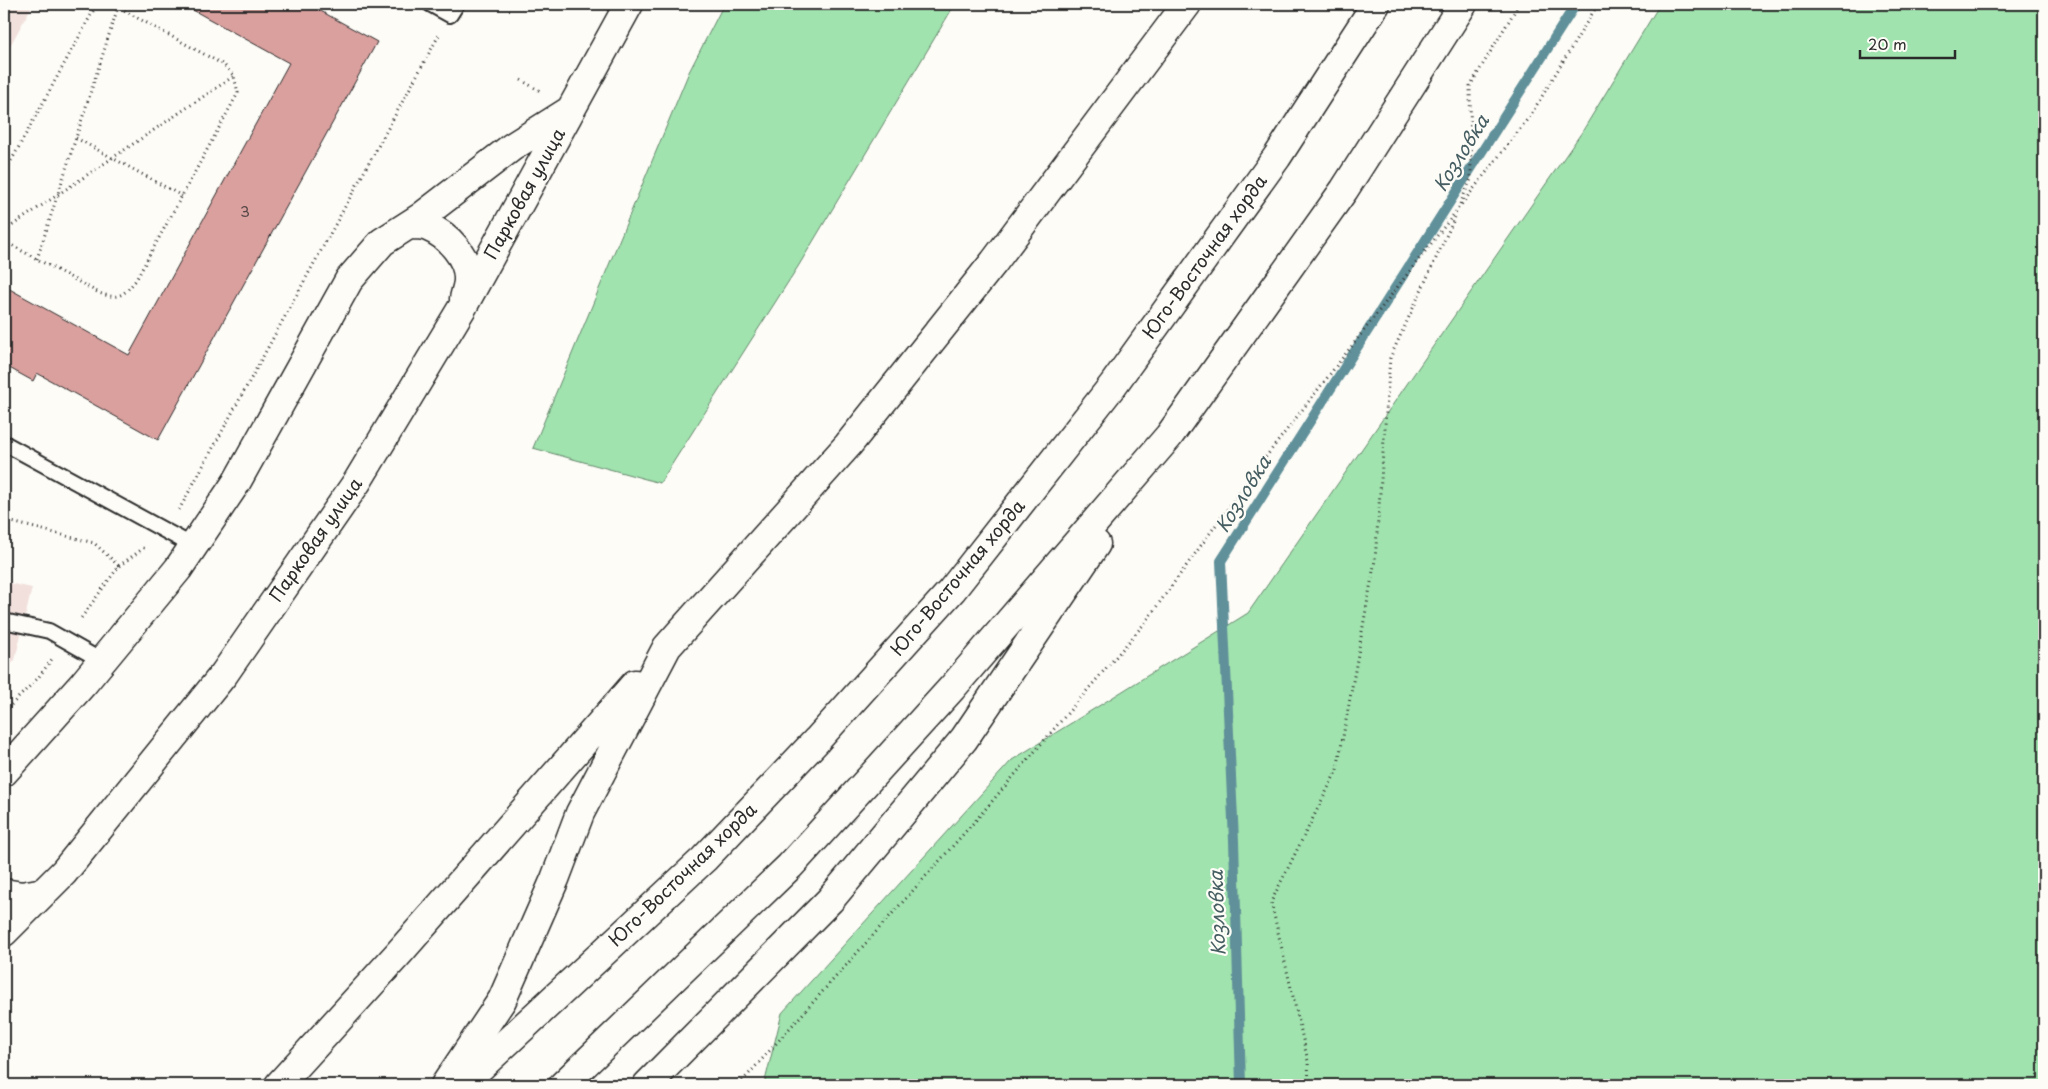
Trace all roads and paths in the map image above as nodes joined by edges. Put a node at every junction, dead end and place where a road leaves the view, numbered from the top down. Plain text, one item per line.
1 (97, 4) edge
2 (112, 4) edge
3 (430, 4) edge
4 (629, 4) edge
5 (1187, 4) edge
6 (1376, 4) edge
7 (1463, 4) edge
8 (1519, 4) edge
9 (1598, 4) edge
10 (118, 7) junction
11 (454, 9) edge
12 (234, 76) junction
13 (572, 109) junction
14 (76, 138) junction
15 (112, 158) junction
16 (4, 174) edge
17 (57, 195) junction
18 (182, 196) junction
19 (1458, 210) junction
20 (409, 225) junction
21 (4, 231) edge
22 (4, 241) edge
23 (37, 259) junction
24 (462, 308) junction
25 (1169, 436) junction
26 (4, 443) edge
27 (4, 520) edge
28 (166, 532) junction
29 (193, 546) junction
30 (119, 566) junction
31 (4, 621) edge
32 (65, 640) junction
33 (668, 647) junction
34 (102, 661) junction
35 (4, 712) edge
36 (4, 772) edge
37 (44, 892) junction
38 (4, 893) edge
39 (4, 932) edge
40 (279, 1085) edge
41 (445, 1085) edge
42 (462, 1085) edge
43 (563, 1085) edge
44 (647, 1085) edge
45 (738, 1085) edge
46 (1309, 1085) edge

1 - 16 path
2 - 10 path
3 - 11 lane
4 - 13 street, Парковая улица
5 - 33 street
6 - 42 street, Юго-Восточная хорда
7 - 25 street
8 - 19 path
9 - 19 path
10 - 12 path
10 - 14 path
11 - 28 path
12 - 15 path
12 - 18 path
13 - 20 street, Парковая улица
13 - 24 street, Парковая улица
14 - 15 path
14 - 17 path
15 - 17 path
15 - 18 path
17 - 21 path
17 - 23 path
18 - 23 path
19 - 45 path
19 - 46 path
20 - 24 street
20 - 29 street, Парковая улица
22 - 23 path
24 - 37 street, Парковая улица
25 - 43 street
25 - 44 street
26 - 28 lane
27 - 30 path
28 - 29 lane
28 - 30 path
29 - 34 street, Парковая улица
30 - 32 path
31 - 32 lane
32 - 34 lane
32 - 35 path
33 - 40 street
33 - 41 street
34 - 36 street, Парковая улица
37 - 38 street
37 - 39 street, Парковая улица

